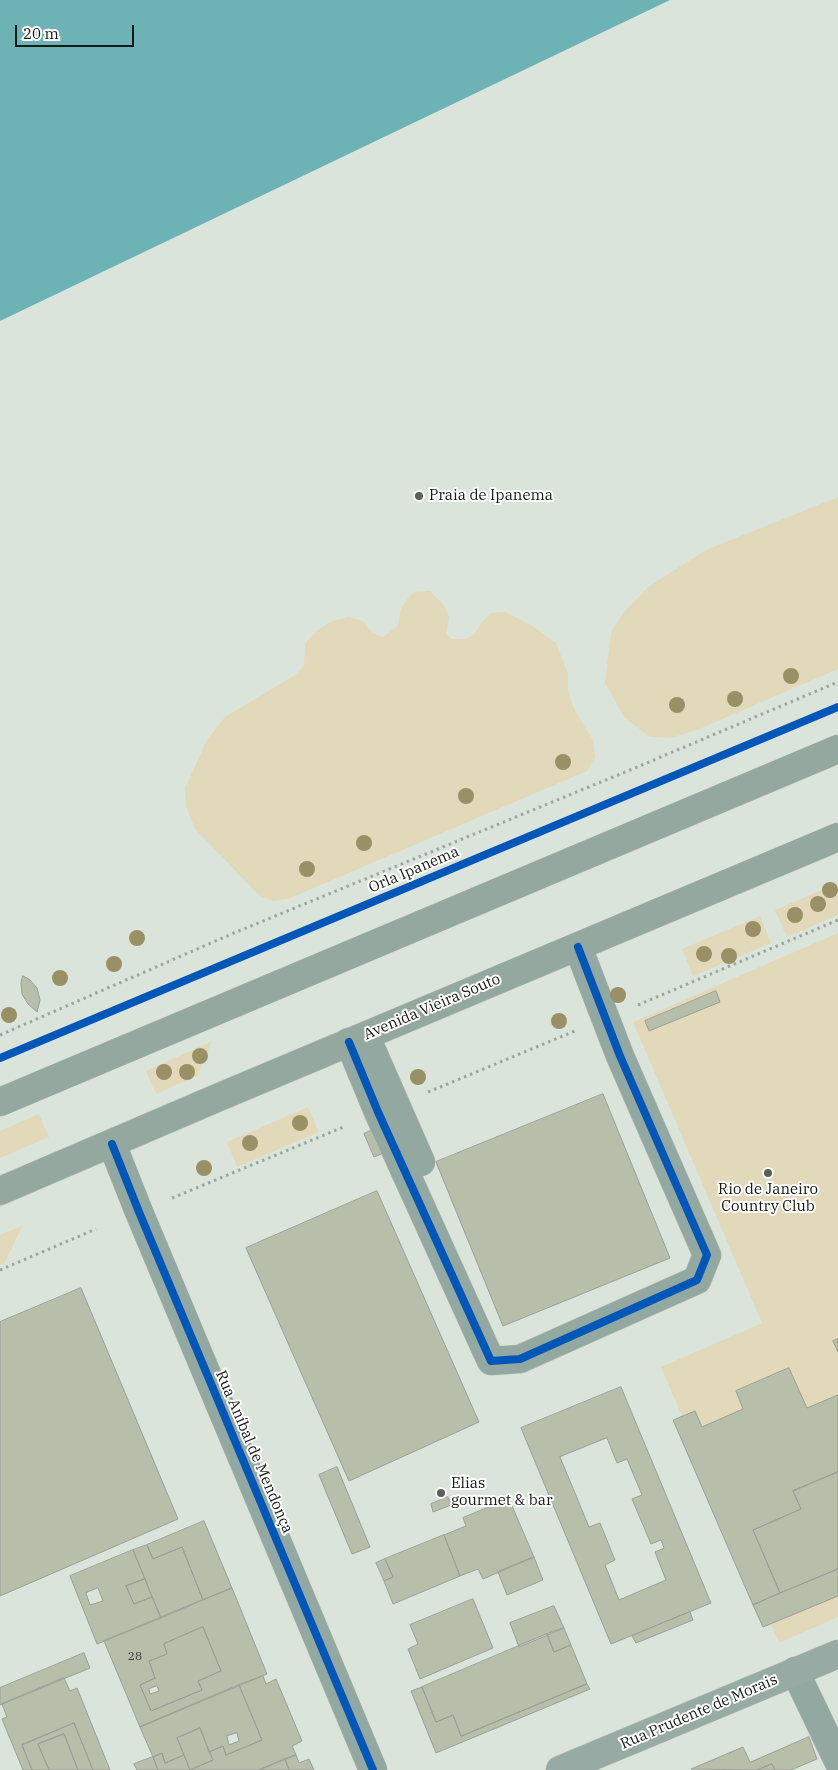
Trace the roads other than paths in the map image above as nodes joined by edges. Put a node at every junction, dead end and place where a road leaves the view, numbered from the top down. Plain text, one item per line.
1 (838, 749) edge
2 (838, 837) edge
3 (578, 946) junction
4 (357, 1039) junction
5 (0, 1102) edge
6 (388, 1108) junction
7 (112, 1144) junction
8 (428, 1179) dead end
9 (0, 1190) edge
10 (838, 1654) edge
11 (795, 1671) junction
12 (838, 1761) edge
13 (373, 1770) edge
14 (560, 1770) edge

1 - 5 highway
2 - 3 highway, Avenida Vieira Souto
3 - 4 highway, Avenida Vieira Souto
3 - 6 street
4 - 6 street
4 - 7 highway, Avenida Vieira Souto
6 - 8 street
7 - 9 highway, Avenida Vieira Souto
7 - 13 street, Rua Aníbal de Mendonça
10 - 11 main road, Rua Prudente de Morais
11 - 12 street
11 - 14 main road, Rua Prudente de Morais

